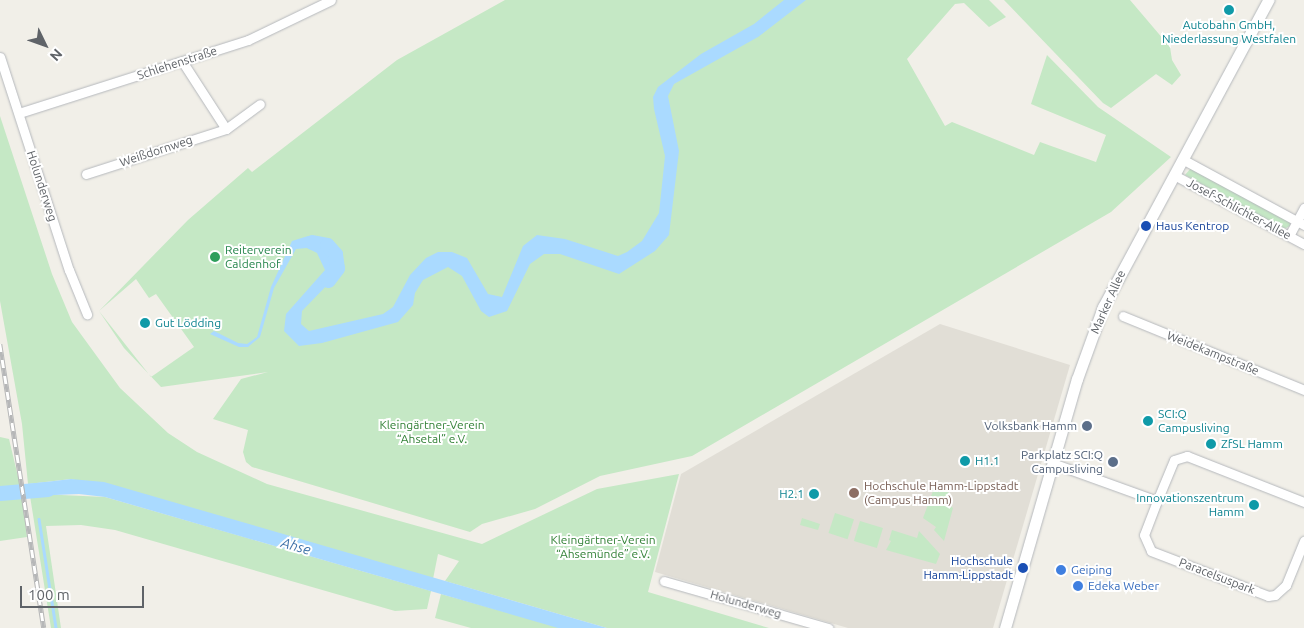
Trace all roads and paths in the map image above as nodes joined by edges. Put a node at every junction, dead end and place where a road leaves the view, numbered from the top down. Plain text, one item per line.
1 (331, 0) edge
2 (1268, 0) edge
3 (0, 57) edge
4 (182, 61) junction
5 (260, 104) dead end
6 (18, 113) junction
7 (226, 129) junction
8 (1177, 165) junction
9 (86, 174) dead end
10 (1304, 208) edge
11 (1300, 223) edge
12 (1289, 236) junction
13 (1304, 244) edge
14 (87, 314) dead end
15 (1123, 316) dead end
16 (1304, 390) edge
17 (1055, 464) junction
18 (1156, 501) junction
19 (1304, 502) edge
20 (1304, 541) edge
21 (664, 581) dead end
22 (828, 628) edge
23 (1005, 628) edge

1 - 4 street, Schlehenstraße
2 - 8 street, Marker Allee
3 - 6 street, Holunderweg
4 - 6 street, Schlehenstraße
4 - 7 street
5 - 7 street, Weißdornweg
6 - 14 street, Holunderweg
7 - 9 street, Weißdornweg
8 - 11 street, Josef-Schlichter-Allee
8 - 12 street, Josef-Schlichter-Allee
8 - 17 street, Marker Allee
10 - 11 street
11 - 12 street
12 - 13 street, Josef-Schlichter-Allee
15 - 16 street, Weidekampstraße
17 - 18 street
17 - 23 street, Marker Allee
18 - 19 street, Paracelsuspark
18 - 20 street, Paracelsuspark
21 - 22 street, Holunderweg

